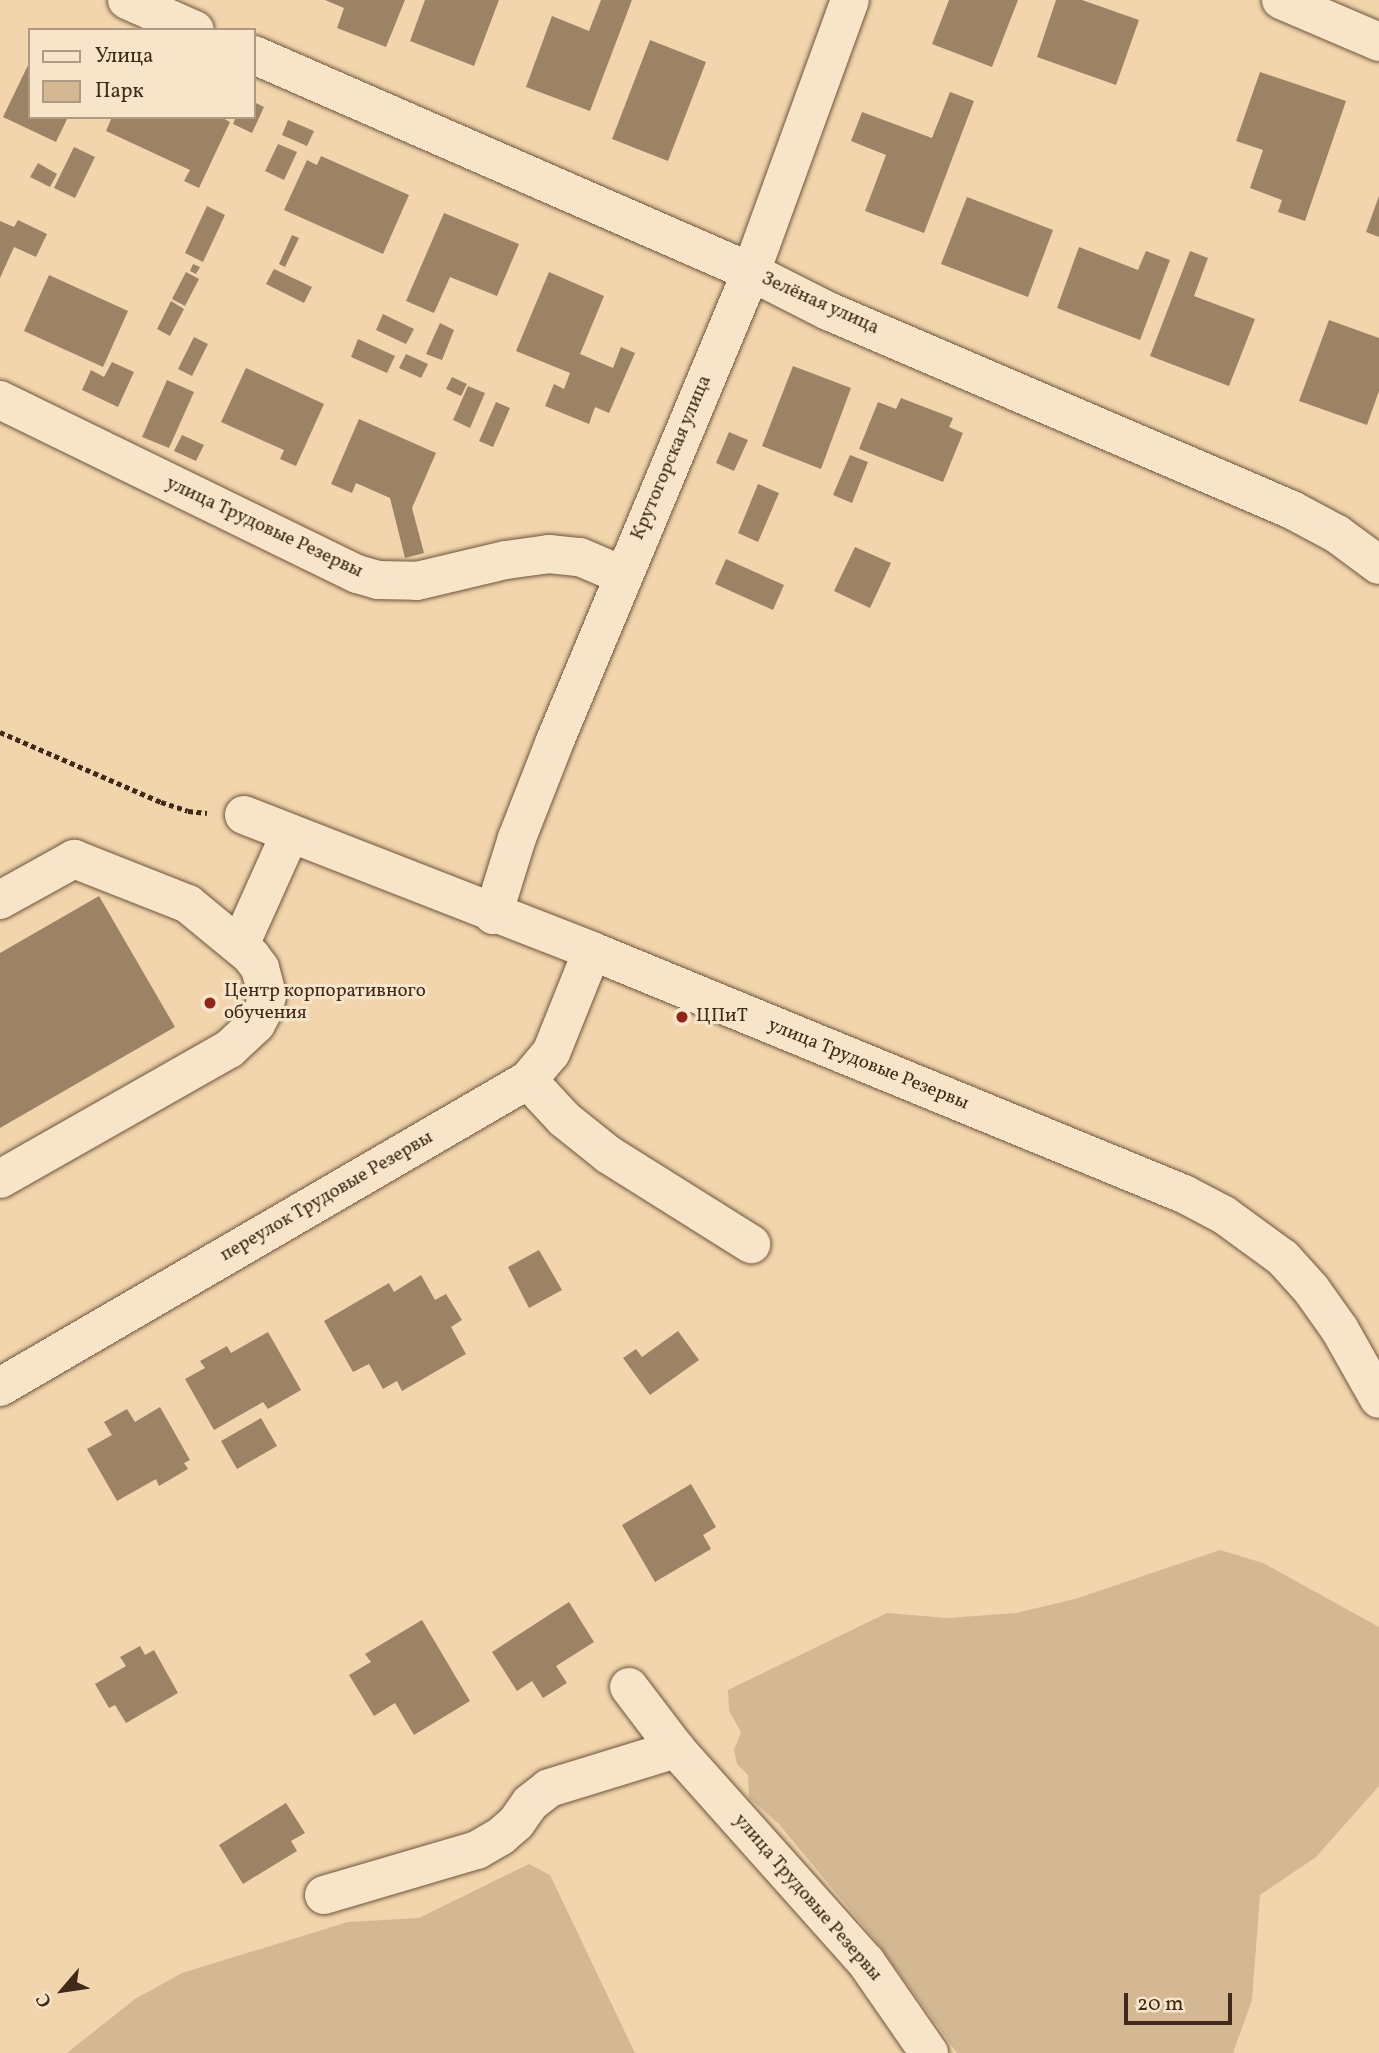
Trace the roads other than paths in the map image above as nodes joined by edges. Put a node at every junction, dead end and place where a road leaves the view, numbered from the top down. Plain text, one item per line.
1 (127, 0) edge
2 (850, 0) edge
3 (1280, 0) edge
4 (190, 28) edge
5 (1379, 42) edge
6 (256, 56) edge
7 (751, 272) junction
8 (0, 400) edge
9 (1379, 565) edge
10 (622, 575) junction
11 (244, 815) road end
12 (290, 834) junction
13 (0, 900) edge
14 (493, 915) junction
15 (240, 945) junction
16 (592, 951) junction
17 (528, 1080) junction
18 (0, 1179) edge
19 (751, 1244) dead end
20 (0, 1387) edge
21 (1379, 1399) edge
22 (629, 1687) dead end
23 (676, 1749) junction
24 (324, 1895) dead end
25 (929, 2053) edge

1 - 4 street
2 - 7 street, Крутогорская улица
3 - 5 street
6 - 7 street, Зелёная улица
7 - 9 street, Зелёная улица
7 - 10 street, Крутогорская улица
8 - 10 street, улица Трудовые Резервы
10 - 14 street, Крутогорская улица
11 - 12 street, улица Трудовые Резервы
12 - 14 street, улица Трудовые Резервы
12 - 15 street
13 - 15 street
14 - 16 street, улица Трудовые Резервы
15 - 18 street
16 - 17 street, переулок Трудовые Резервы
16 - 21 street, улица Трудовые Резервы
17 - 19 street
17 - 20 street, переулок Трудовые Резервы
22 - 23 street, улица Трудовые Резервы
23 - 24 street
23 - 25 street, улица Трудовые Резервы

